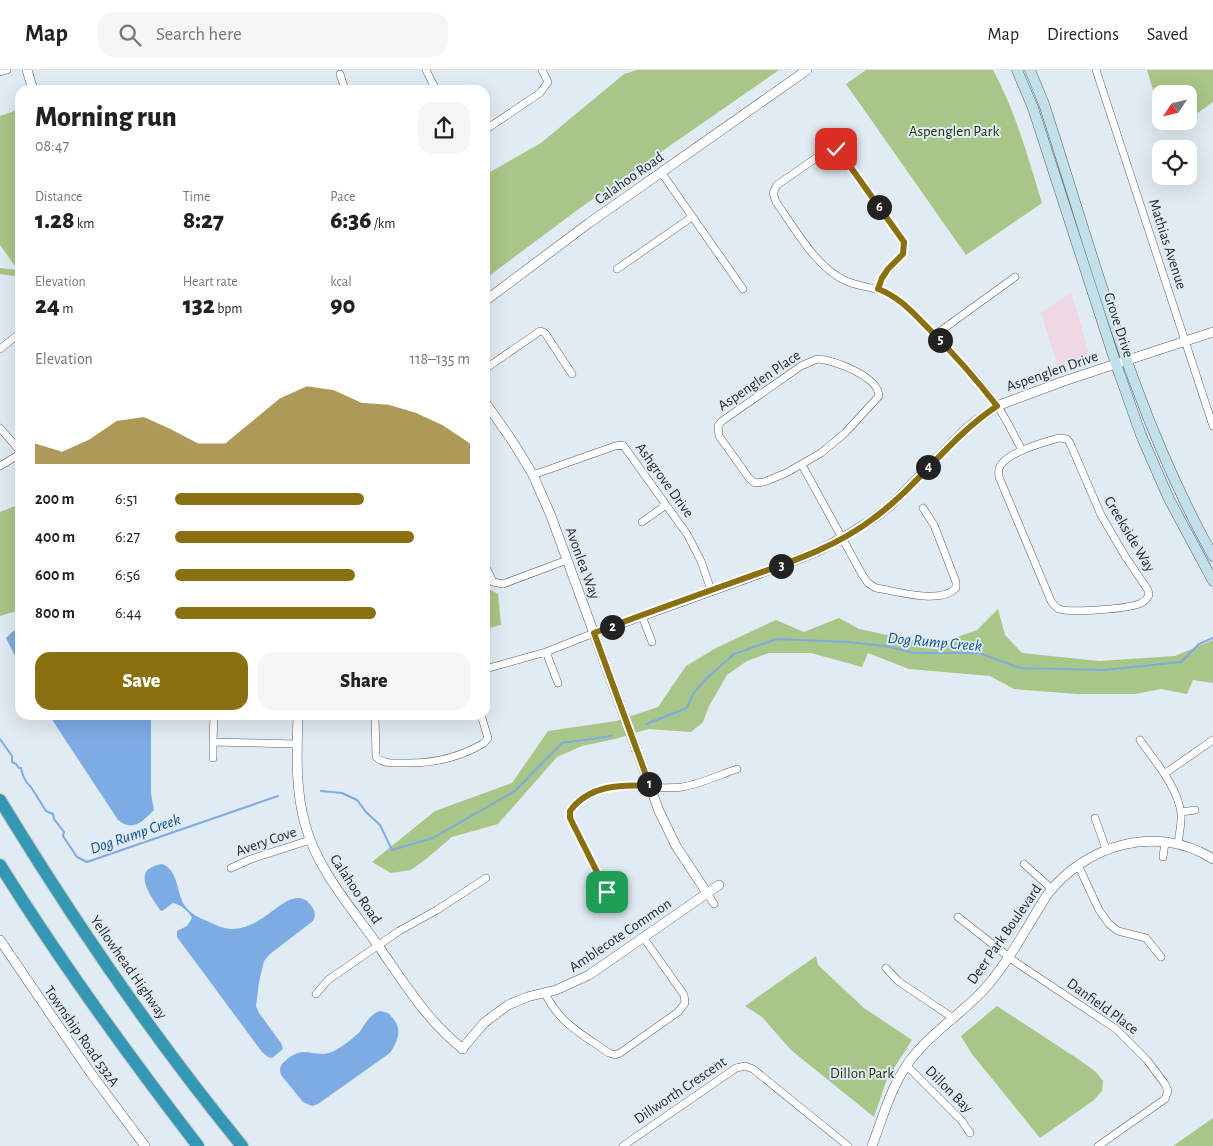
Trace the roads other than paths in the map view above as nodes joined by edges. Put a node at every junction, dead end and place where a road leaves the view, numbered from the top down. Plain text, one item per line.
1 (6, 70) edge
2 (27, 70) edge
3 (435, 70) edge
4 (542, 70) edge
5 (807, 70) edge
6 (811, 70) edge
7 (1017, 70) edge
8 (1030, 70) edge
9 (1096, 70) edge
10 (0, 72) edge
11 (427, 72) edge
12 (340, 74) dead end
13 (791, 82) junction
14 (32, 85) edge
15 (344, 85) edge
16 (434, 85) edge
17 (490, 127) edge
18 (661, 172) junction
19 (692, 217) junction
20 (617, 270) dead end
21 (1015, 277) dead end
22 (743, 289) dead end
23 (878, 289) junction
24 (490, 296) edge
25 (1213, 332) edge
26 (935, 335) junction
27 (15, 336) edge
28 (1185, 341) junction
29 (0, 349) edge
30 (1127, 360) junction
31 (1116, 364) junction
32 (490, 366) edge
33 (572, 374) dead end
34 (997, 406) junction
35 (490, 409) edge
36 (1213, 426) edge
37 (0, 428) edge
38 (15, 446) edge
39 (1022, 450) junction
40 (15, 456) edge
41 (802, 465) junction
42 (0, 466) edge
43 (533, 475) junction
44 (666, 505) junction
45 (923, 508) dead end
46 (642, 522) dead end
47 (843, 538) junction
48 (1213, 556) edge
49 (567, 560) junction
50 (490, 576) edge
51 (1213, 581) edge
52 (711, 590) junction
53 (642, 616) junction
54 (594, 633) junction
55 (652, 642) dead end
56 (546, 652) junction
57 (490, 668) edge
58 (558, 684) dead end
59 (214, 720) edge
60 (298, 720) edge
61 (375, 720) edge
62 (483, 720) edge
63 (1140, 740) dead end
64 (1213, 740) edge
65 (214, 742) junction
66 (297, 744) junction
67 (213, 758) dead end
68 (737, 769) dead end
69 (1164, 774) junction
70 (650, 786) junction
71 (0, 800) edge
72 (1195, 810) dead end
73 (1181, 812) junction
74 (1095, 818) dead end
75 (310, 840) junction
76 (1165, 842) junction
77 (1178, 844) junction
78 (1106, 849) junction
79 (1163, 857) dead end
80 (1213, 859) edge
81 (1024, 864) dead end
82 (0, 865) edge
83 (1078, 865) junction
84 (231, 868) dead end
85 (486, 878) dead end
86 (719, 885) dead end
87 (1052, 889) junction
88 (707, 893) junction
89 (612, 898) dead end
90 (714, 904) dead end
91 (958, 917) dead end
92 (644, 937) junction
93 (0, 940) edge
94 (378, 946) junction
95 (1008, 956) junction
96 (1161, 957) dead end
97 (886, 968) dead end
98 (545, 993) junction
99 (316, 994) dead end
100 (953, 1018) junction
101 (462, 1049) joint
102 (906, 1066) junction
103 (970, 1132) dead end
104 (145, 1146) edge
105 (198, 1146) edge
106 (242, 1146) edge
107 (623, 1146) edge
108 (848, 1146) edge
109 (872, 1146) edge
110 (1098, 1146) edge

1 - 10 street
2 - 14 street
3 - 11 street
4 - 17 street
5 - 13 street, Calahoo Road
6 - 13 street, Calahoo Road
7 - 31 main road, Grove Drive
8 - 30 main road, Grove Drive
9 - 28 street, Mathias Avenue
11 - 16 street
12 - 15 street
13 - 18 street, Calahoo Road
18 - 19 street
18 - 24 street, Calahoo Road
19 - 20 street
19 - 22 street
21 - 26 street
23 - 23 street
23 - 26 street
25 - 28 street, Aspenglen Drive
26 - 34 street
27 - 29 street
28 - 30 street, Aspenglen Drive
28 - 36 street, Mathias Avenue
30 - 31 street, Aspenglen Drive
30 - 48 main road, Grove Drive
31 - 34 street, Aspenglen Drive
31 - 51 main road, Grove Drive
32 - 33 street
34 - 39 street
34 - 47 street, Aspenglen Drive
35 - 43 street, Avonlea Way
37 - 38 street
39 - 39 street, Creekside Way
40 - 42 street
41 - 41 street, Aspenglen Place
41 - 47 street
43 - 44 street, Ashgrove Drive
43 - 49 street, Avonlea Way
44 - 46 street
44 - 52 street, Ashgrove Drive
45 - 47 street
47 - 52 street, Aspenglen Drive
49 - 50 street
49 - 54 street, Avonlea Way
52 - 53 street, Aspenglen Drive
53 - 54 street, Aspenglen Drive
53 - 55 street
54 - 56 street, Aspenglen Drive
54 - 70 street, Avonlea Way
56 - 57 street, Aspenglen Drive
56 - 58 street
59 - 65 street
60 - 66 street, Calahoo Road
61 - 62 street
63 - 69 street
64 - 69 street
65 - 66 street
65 - 67 street
66 - 75 street, Calahoo Road
68 - 70 street
69 - 73 street
70 - 88 street, Avonlea Way
70 - 89 street
71 - 106 highway, Yellowhead Highway
72 - 73 street
73 - 77 street
74 - 78 street
75 - 84 street, Avery Cove
75 - 94 street, Calahoo Road
76 - 77 street, Deer Park Boulevard
76 - 78 street, Deer Park Boulevard
76 - 79 street
77 - 80 street, Deer Park Boulevard
78 - 83 street, Deer Park Boulevard
81 - 87 street
82 - 105 highway
83 - 87 street, Deer Park Boulevard
83 - 96 street
85 - 94 street
86 - 88 street, Amblecote Common
87 - 95 street, Deer Park Boulevard
88 - 90 street, Avonlea Way
88 - 92 street, Amblecote Common
91 - 95 street
92 - 98 street, Amblecote Common
92 - 98 street
93 - 104 street, Township Road 532A
94 - 99 street
94 - 101 street, Calahoo Road
95 - 100 street, Deer Park Boulevard
95 - 110 street, Danfield Place
97 - 100 street
98 - 101 street, Amblecote Common
100 - 102 street, Deer Park Boulevard
102 - 103 street, Dillon Bay
102 - 109 street, Deer Park Boulevard
107 - 108 street, Dillworth Crescent

